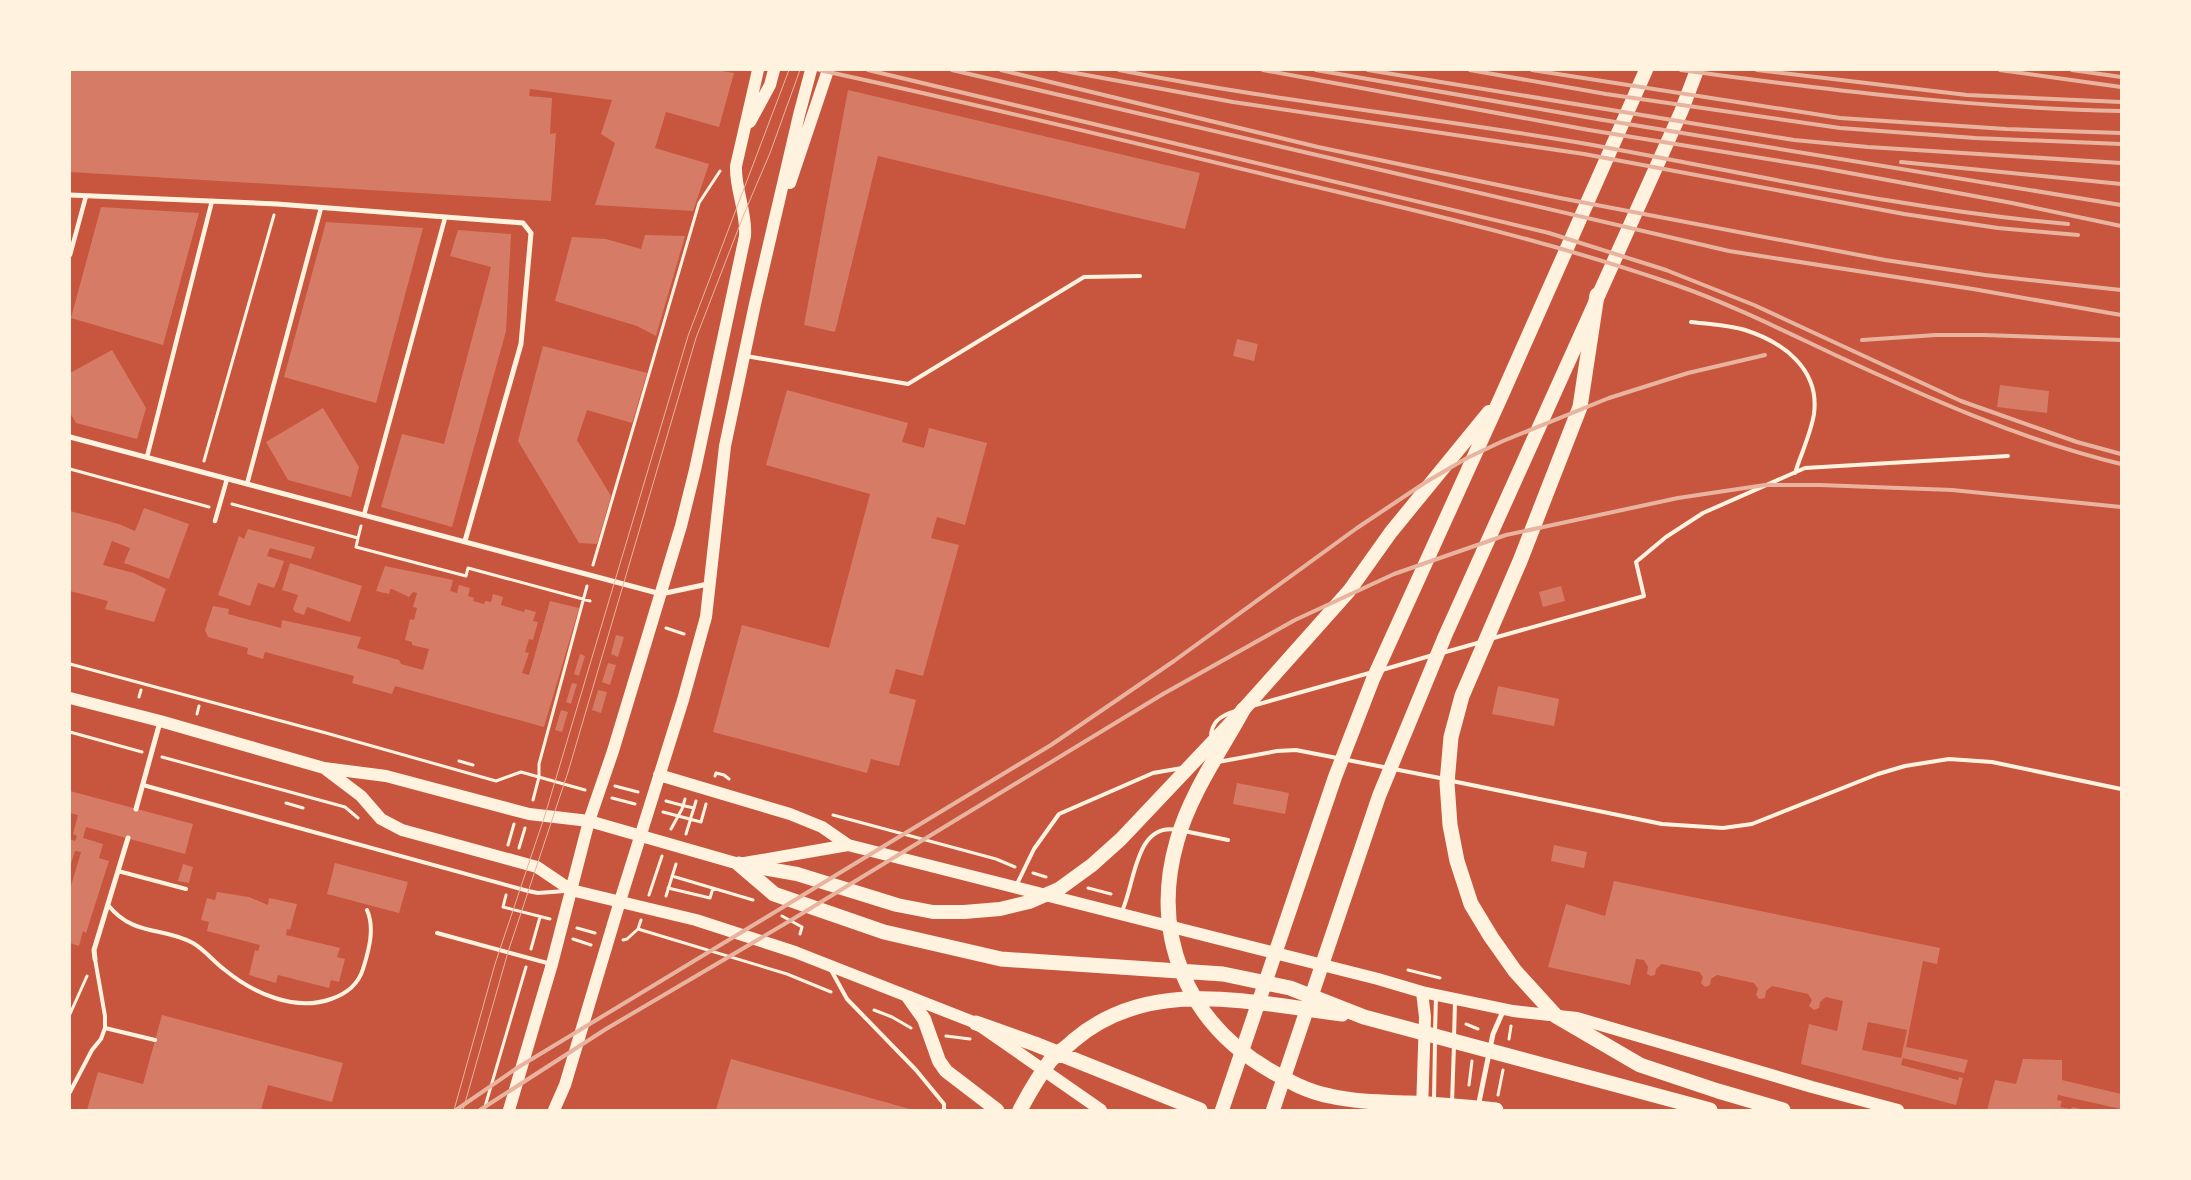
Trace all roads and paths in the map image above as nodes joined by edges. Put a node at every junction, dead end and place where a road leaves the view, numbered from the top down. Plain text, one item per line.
1 (758, 70) edge
2 (774, 70) edge
3 (812, 70) edge
4 (828, 70) edge
5 (1646, 70) edge
6 (1697, 70) edge
7 (746, 129) junction
8 (722, 166) dead end
9 (70, 195) edge
10 (86, 196) junction
11 (212, 201) junction
12 (321, 208) junction
13 (274, 212) dead end
14 (445, 218) junction
15 (772, 232) junction
16 (70, 256) edge
17 (1140, 276) dead end
18 (1596, 295) junction
19 (1691, 322) dead end
20 (744, 356) junction
21 (1501, 398) junction
22 (70, 436) edge
23 (2008, 456) dead end
24 (146, 457) junction
25 (70, 469) edge
26 (201, 472) junction
27 (1796, 473) junction
28 (227, 479) junction
29 (247, 484) junction
30 (221, 501) junction
31 (219, 510) junction
32 (364, 514) junction
33 (216, 521) dead end
34 (465, 541) junction
35 (592, 568) dead end
36 (710, 583) junction
37 (586, 590) dead end
38 (661, 594) junction
39 (584, 599) junction
40 (590, 601) dead end
41 (660, 626) dead end
42 (684, 634) dead end
43 (70, 664) edge
44 (141, 690) dead end
45 (138, 697) dead end
46 (70, 698) edge
47 (199, 706) dead end
48 (1243, 710) junction
49 (197, 714) dead end
50 (160, 721) junction
51 (70, 732) edge
52 (1211, 748) dead end
53 (141, 751) dead end
54 (1212, 755) dead end
55 (174, 760) dead end
56 (459, 761) dead end
57 (1213, 762) junction
58 (1204, 764) dead end
59 (473, 765) dead end
60 (1196, 766) dead end
61 (324, 768) junction
62 (659, 775) junction
63 (539, 777) junction
64 (142, 785) junction
65 (612, 785) dead end
66 (2121, 789) edge
67 (593, 793) dead end
68 (639, 793) dead end
69 (687, 793) dead end
70 (698, 796) dead end
71 (608, 797) dead end
72 (708, 799) dead end
73 (663, 800) dead end
74 (286, 803) dead end
75 (532, 803) dead end
76 (635, 804) dead end
77 (136, 808) dead end
78 (304, 808) dead end
79 (694, 808) junction
80 (660, 812) dead end
81 (835, 816) dead end
82 (678, 817) junction
83 (691, 817) dead end
84 (359, 819) dead end
85 (515, 819) dead end
86 (589, 821) junction
87 (690, 821) dead end
88 (527, 822) dead end
89 (671, 829) dead end
90 (686, 834) dead end
91 (640, 836) junction
92 (128, 838) dead end
93 (1228, 840) dead end
94 (848, 845) junction
95 (507, 849) dead end
96 (518, 853) dead end
97 (660, 860) dead end
98 (676, 864) dead end
99 (739, 864) junction
100 (118, 871) junction
101 (1023, 871) junction
102 (672, 876) junction
103 (668, 888) junction
104 (713, 888) junction
105 (1015, 888) junction
106 (186, 889) dead end
107 (571, 890) junction
108 (507, 891) dead end
109 (650, 892) dead end
110 (666, 896) dead end
111 (620, 901) junction
112 (759, 903) dead end
113 (108, 905) junction
114 (367, 910) dead end
115 (776, 913) dead end
116 (1121, 914) junction
117 (571, 926) dead end
118 (438, 932) dead end
119 (598, 934) dead end
120 (800, 934) dead end
121 (570, 938) dead end
122 (620, 941) dead end
123 (594, 946) dead end
124 (530, 950) dead end
125 (95, 959) joint
126 (526, 963) dead end
127 (552, 964) junction
128 (827, 964) junction
129 (87, 976) dead end
130 (1422, 992) junction
131 (1436, 995) junction
132 (909, 998) junction
133 (847, 999) junction
134 (1455, 999) junction
135 (1508, 1010) junction
136 (70, 1014) edge
137 (1364, 1017) junction
138 (1460, 1022) dead end
139 (976, 1023) junction
140 (105, 1028) junction
141 (1476, 1028) junction
142 (918, 1030) dead end
143 (1482, 1030) dead end
144 (1475, 1037) dead end
145 (155, 1040) dead end
146 (1472, 1055) dead end
147 (70, 1092) edge
148 (1468, 1092) dead end
149 (993, 1106) edge
150 (484, 1110) edge
151 (509, 1110) edge
152 (554, 1110) edge
153 (944, 1110) edge
154 (1020, 1110) edge
155 (1101, 1110) edge
156 (1200, 1110) edge
157 (1222, 1110) edge
158 (1273, 1110) edge
159 (1422, 1110) edge
160 (1434, 1110) edge
161 (1452, 1110) edge
162 (1477, 1110) edge
163 (1496, 1110) edge
164 (1710, 1110) edge
165 (1783, 1110) edge
166 (1898, 1110) edge

1 - 7 main road
2 - 7 main road
3 - 15 main road
4 - 15 main road
5 - 21 highway
6 - 18 highway
7 - 38 main road
8 - 35 path
9 - 10 street
10 - 11 street
10 - 16 street
11 - 12 street
11 - 24 street
12 - 14 street
12 - 29 street
13 - 26 path
14 - 32 street
14 - 34 street
15 - 20 main road
17 - 20 lane
18 - 158 highway
18 - 165 highway
19 - 27 lane
20 - 36 main road
21 - 48 highway
21 - 157 highway
22 - 24 street
23 - 27 lane
24 - 26 street
25 - 31 path
26 - 28 street
27 - 52 lane
28 - 29 street
28 - 30 street
29 - 32 street
30 - 31 street
30 - 39 path
31 - 33 street
32 - 34 street
34 - 38 street
36 - 38 street
36 - 62 main road
37 - 39 path
38 - 86 main road
39 - 40 path
39 - 63 path
41 - 42 path
43 - 63 path
44 - 45 path
46 - 50 main road
47 - 49 path
48 - 99 highway
48 - 163 highway
50 - 61 main road
50 - 64 street
51 - 53 path
54 - 57 lane
55 - 84 path
56 - 59 path
57 - 58 lane
57 - 66 lane
60 - 101 lane
61 - 86 main road
61 - 107 main road
62 - 91 main road
62 - 94 main road
63 - 67 path
63 - 75 path
64 - 77 street
64 - 107 lane
65 - 68 path
69 - 82 path
70 - 79 path
71 - 76 path
72 - 82 path
73 - 79 path
74 - 78 path
79 - 83 path
80 - 82 path
81 - 101 path
82 - 89 path
85 - 95 path
86 - 91 main road
86 - 107 main road
87 - 90 path
88 - 96 path
91 - 99 main road
91 - 111 main road
92 - 100 street
93 - 116 lane
94 - 99 main road
94 - 105 main road
97 - 109 path
98 - 102 path
99 - 137 highway
100 - 106 lane
100 - 113 street
101 - 105 lane
102 - 103 path
102 - 104 path
103 - 104 path
103 - 110 path
104 - 112 path
105 - 116 main road
107 - 111 main road
107 - 127 main road
108 - 124 path
111 - 128 main road
111 - 152 main road
113 - 114 lane
113 - 125 street
115 - 120 path
116 - 130 main road
117 - 119 path
118 - 127 lane
121 - 123 path
122 - 133 path
125 - 140 lane
126 - 150 path
127 - 151 main road
128 - 132 main road
128 - 133 lane
129 - 136 path
130 - 131 main road
130 - 159 main road
131 - 134 main road
131 - 160 lane
132 - 139 main road
132 - 149 highway
133 - 142 path
133 - 153 lane
134 - 135 main road
134 - 161 lane
135 - 162 street
135 - 166 main road
137 - 154 highway
137 - 164 highway
138 - 141 path
139 - 155 main road
139 - 156 highway
140 - 145 lane
140 - 147 lane
141 - 143 path
141 - 144 path
146 - 148 path

